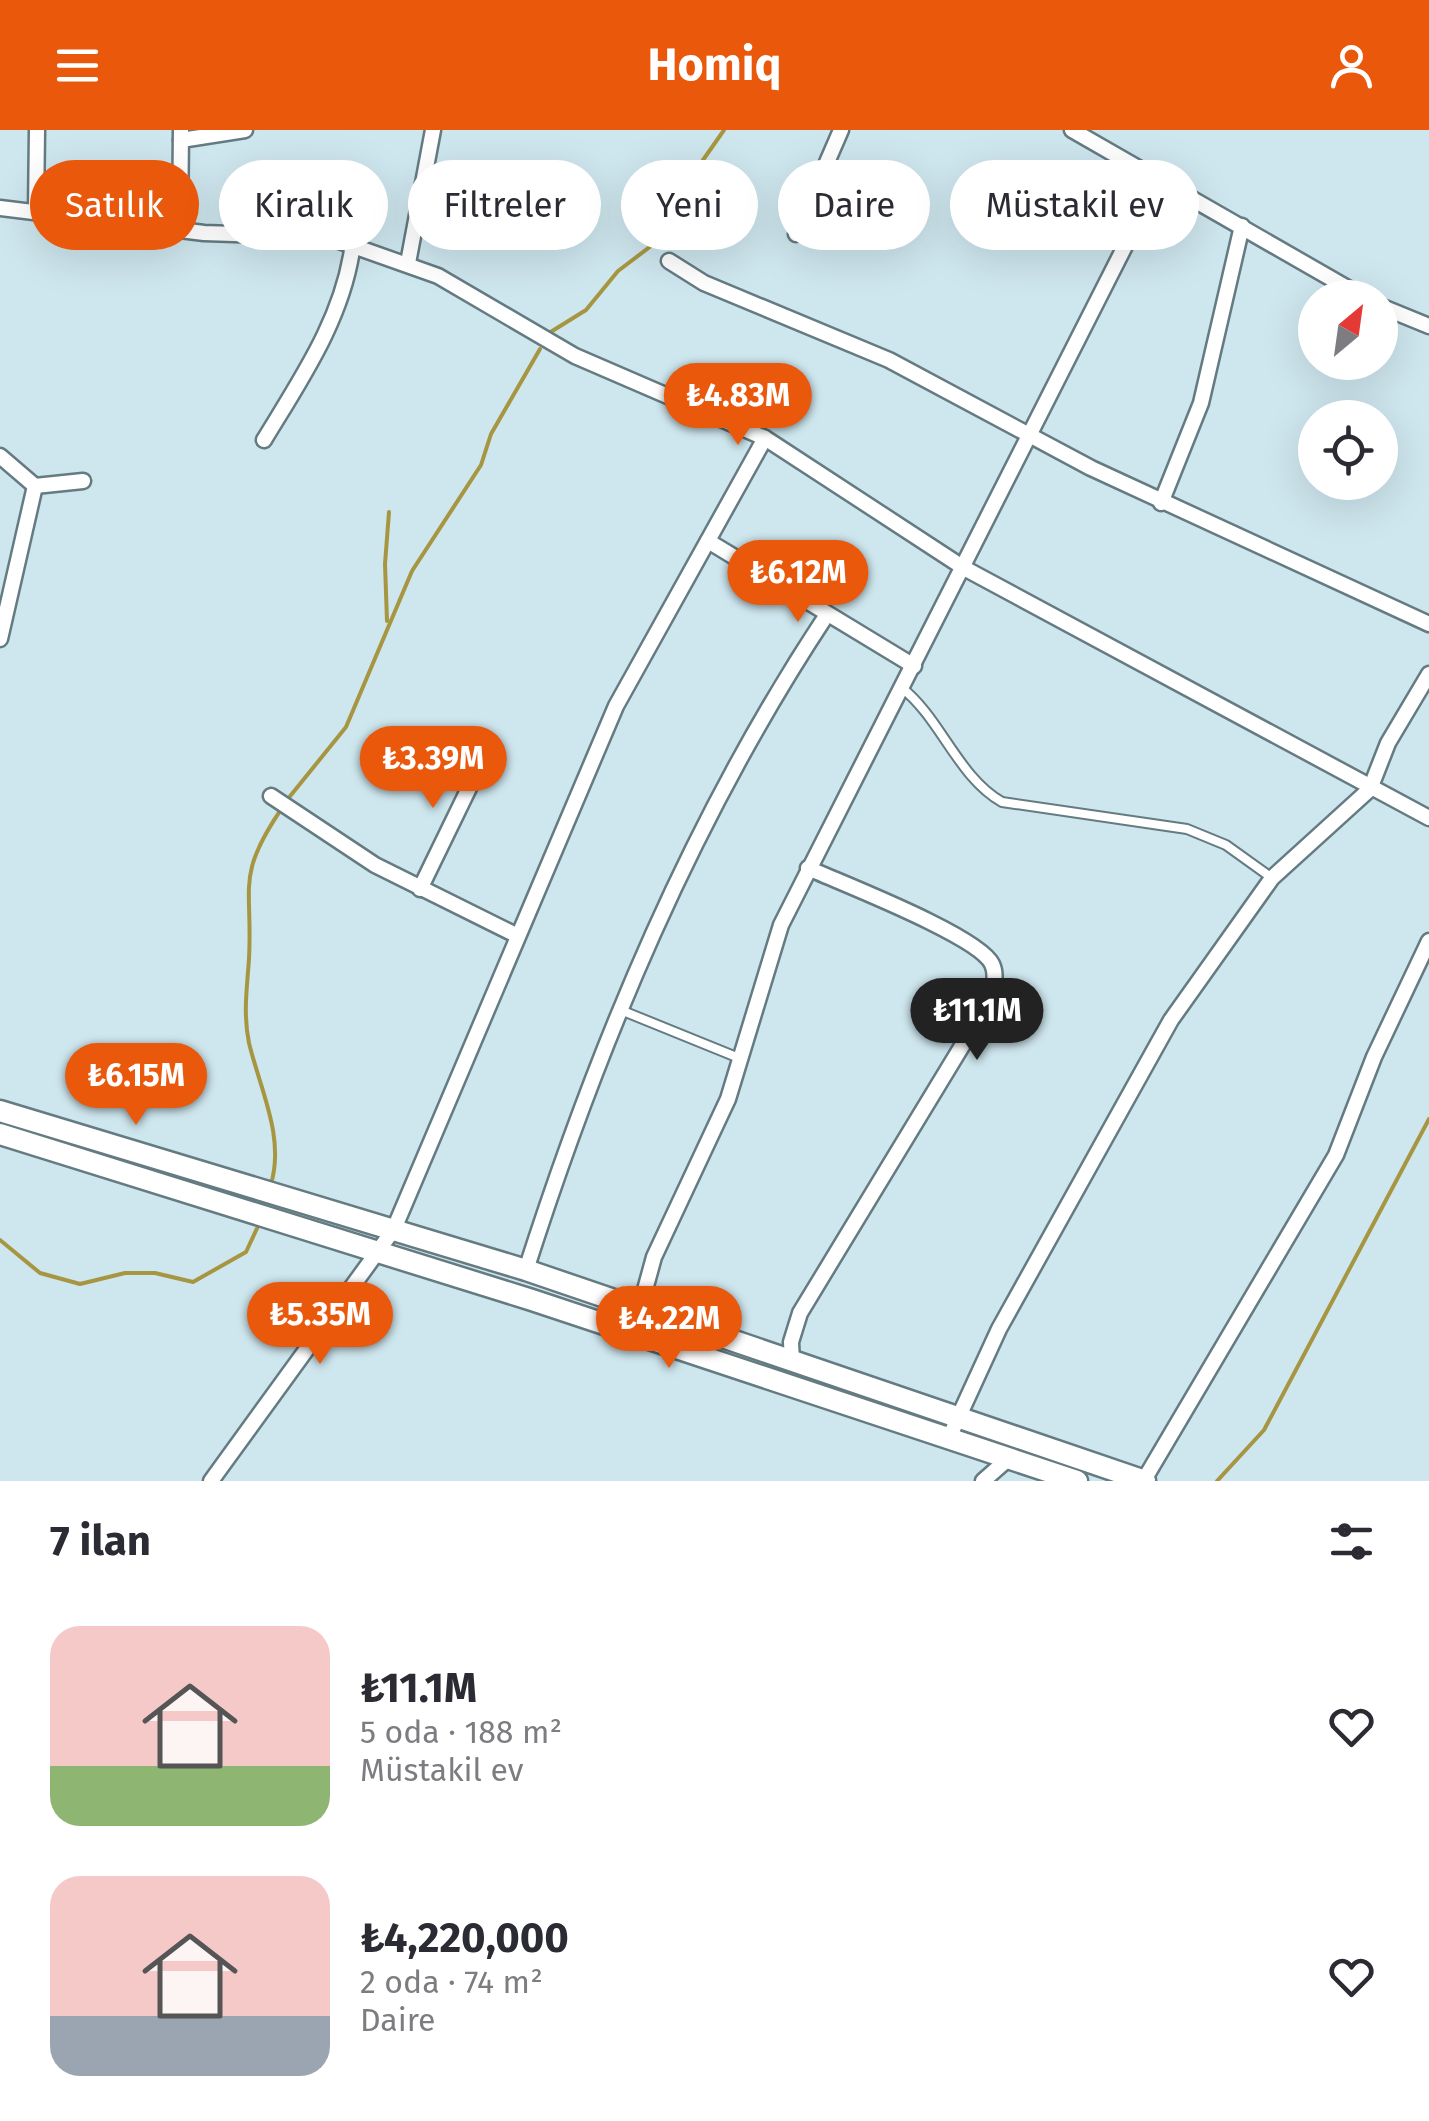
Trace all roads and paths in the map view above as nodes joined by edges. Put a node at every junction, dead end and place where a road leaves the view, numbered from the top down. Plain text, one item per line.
1 (36, 130) edge
2 (244, 130) edge
3 (433, 130) edge
4 (841, 130) edge
5 (1072, 130) edge
6 (181, 135) edge
7 (36, 160) edge
8 (181, 160) edge
9 (828, 160) edge
10 (1125, 160) edge
11 (1199, 202) edge
12 (0, 208) edge
13 (30, 211) edge
14 (1242, 226) junction
15 (352, 250) edge
16 (370, 250) edge
17 (1124, 250) edge
18 (669, 262) dead end
19 (408, 263) junction
20 (1334, 280) edge
21 (1398, 313) edge
22 (1428, 325) edge
23 (1032, 435) junction
24 (764, 438) junction
25 (264, 440) dead end
26 (0, 456) edge
27 (83, 481) dead end
28 (34, 486) junction
29 (1161, 502) junction
30 (708, 541) junction
31 (964, 568) junction
32 (826, 616) junction
33 (1429, 624) edge
34 (0, 638) edge
35 (914, 666) junction
36 (1429, 674) edge
37 (902, 688) junction
38 (486, 753) dead end
39 (1370, 788) junction
40 (279, 803) dead end
41 (1429, 818) edge
42 (808, 868) junction
43 (1272, 878) junction
44 (420, 889) junction
45 (516, 935) junction
46 (1429, 942) edge
47 (623, 1012) junction
48 (742, 1060) junction
49 (0, 1111) edge
50 (0, 1134) edge
51 (394, 1229) junction
52 (378, 1251) junction
53 (526, 1270) junction
54 (640, 1308) junction
55 (792, 1363) junction
56 (952, 1428) junction
57 (1008, 1459) junction
58 (212, 1481) edge
59 (983, 1481) edge
60 (1077, 1481) edge
61 (1145, 1481) edge

1 - 7 street
2 - 6 street
3 - 19 street
4 - 9 street
5 - 10 street
6 - 8 street
11 - 14 street
12 - 13 street
14 - 20 street
14 - 29 street
15 - 25 street
16 - 19 street
17 - 23 street
18 - 23 street
19 - 24 street
21 - 22 street
23 - 29 street
23 - 31 street
24 - 30 street
24 - 31 street
26 - 28 street
27 - 28 street
28 - 34 street
29 - 33 street
30 - 32 street
30 - 45 street
31 - 35 street
31 - 39 street
32 - 35 street
32 - 47 street
35 - 37 street
36 - 39 street
37 - 42 street
37 - 43 lane
38 - 44 street
39 - 41 street
39 - 43 street
40 - 44 street
42 - 48 street
42 - 55 street
43 - 56 street
44 - 45 street
45 - 51 street
46 - 61 street
47 - 48 lane
47 - 53 street
48 - 54 street
49 - 51 main road
50 - 52 main road
51 - 52 street
51 - 53 main road
52 - 56 main road
52 - 58 street
53 - 54 main road
54 - 55 main road
55 - 56 main road
56 - 57 main road
56 - 61 main road
57 - 59 street
57 - 60 main road

